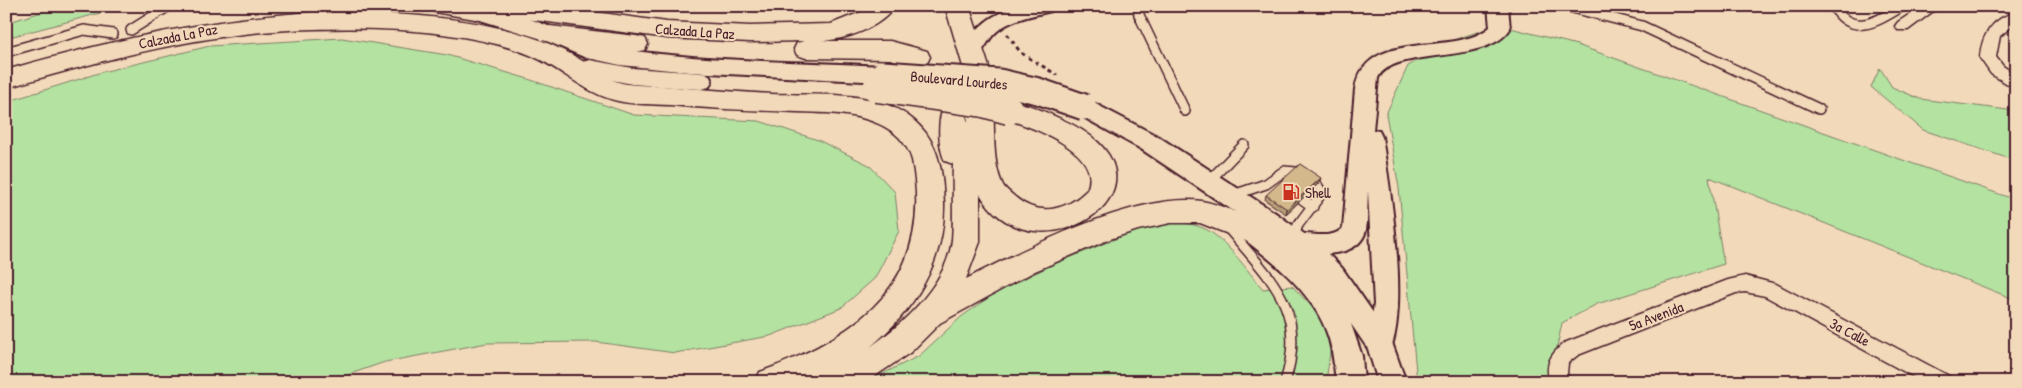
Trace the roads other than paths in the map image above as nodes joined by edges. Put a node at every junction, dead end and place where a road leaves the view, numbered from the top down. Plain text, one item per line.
1 (170, 6) edge
2 (259, 6) edge
3 (442, 6) edge
4 (883, 6) edge
5 (946, 6) edge
6 (957, 6) edge
7 (986, 6) edge
8 (1138, 6) edge
9 (1498, 6) edge
10 (1565, 6) edge
11 (1833, 6) edge
12 (1903, 6) edge
13 (1933, 6) edge
14 (1040, 7) edge
15 (1892, 8) edge
16 (475, 10) junction
17 (2016, 17) edge
18 (1903, 26) dead end
19 (122, 32) junction
20 (554, 46) junction
21 (6, 52) edge
22 (918, 57) dead end
23 (6, 62) edge
24 (970, 63) junction
25 (6, 79) edge
26 (880, 81) junction
27 (2016, 83) edge
28 (1365, 104) junction
29 (1819, 109) dead end
30 (1186, 111) dead end
31 (1082, 114) junction
32 (1244, 146) dead end
33 (1296, 172) edge
34 (1208, 181) junction
35 (1317, 185) edge
36 (1302, 199) edge
37 (1226, 207) junction
38 (1313, 207) junction
39 (1254, 232) junction
40 (1296, 240) junction
41 (1756, 286) joint
42 (931, 313) junction
43 (1380, 346) junction
44 (770, 382) edge
45 (836, 382) edge
46 (1286, 382) edge
47 (1350, 382) edge
48 (1392, 382) edge
49 (1560, 382) edge
50 (1942, 382) edge

1 - 19 lane
2 - 19 main road, Calzada La Paz
3 - 16 main road, Calzada La Paz
4 - 16 main road, Calzada La Paz
5 - 24 main road
6 - 24 main road
7 - 14 street
8 - 30 lane
9 - 28 street
10 - 29 lane
11 - 15 lane
12 - 15 lane
13 - 18 street
14 - 24 street
16 - 20 main road, Boulevard Lourdes
17 - 27 street
19 - 21 lane
19 - 23 main road, Calzada La Paz
20 - 22 main road
20 - 25 main road, Calzada La Paz
20 - 26 main road, Boulevard Lourdes
20 - 44 main road
26 - 31 main road, Boulevard Lourdes, bridge
26 - 42 main road, bridge
28 - 40 street
28 - 43 street
31 - 34 main road, Boulevard Lourdes
31 - 39 main road, Boulevard Lourdes
32 - 34 lane
33 - 37 lane
34 - 37 main road, Boulevard Lourdes
35 - 38 lane
36 - 38 lane
37 - 39 main road
37 - 40 main road, Boulevard Lourdes
37 - 42 main road
37 - 46 lane
38 - 40 lane
39 - 47 main road, Boulevard Lourdes
40 - 43 main road, Boulevard Lourdes
41 - 49 street, 5a Avenida
41 - 50 street, 3a Calle
42 - 45 main road
43 - 48 main road, Boulevard Lourdes

